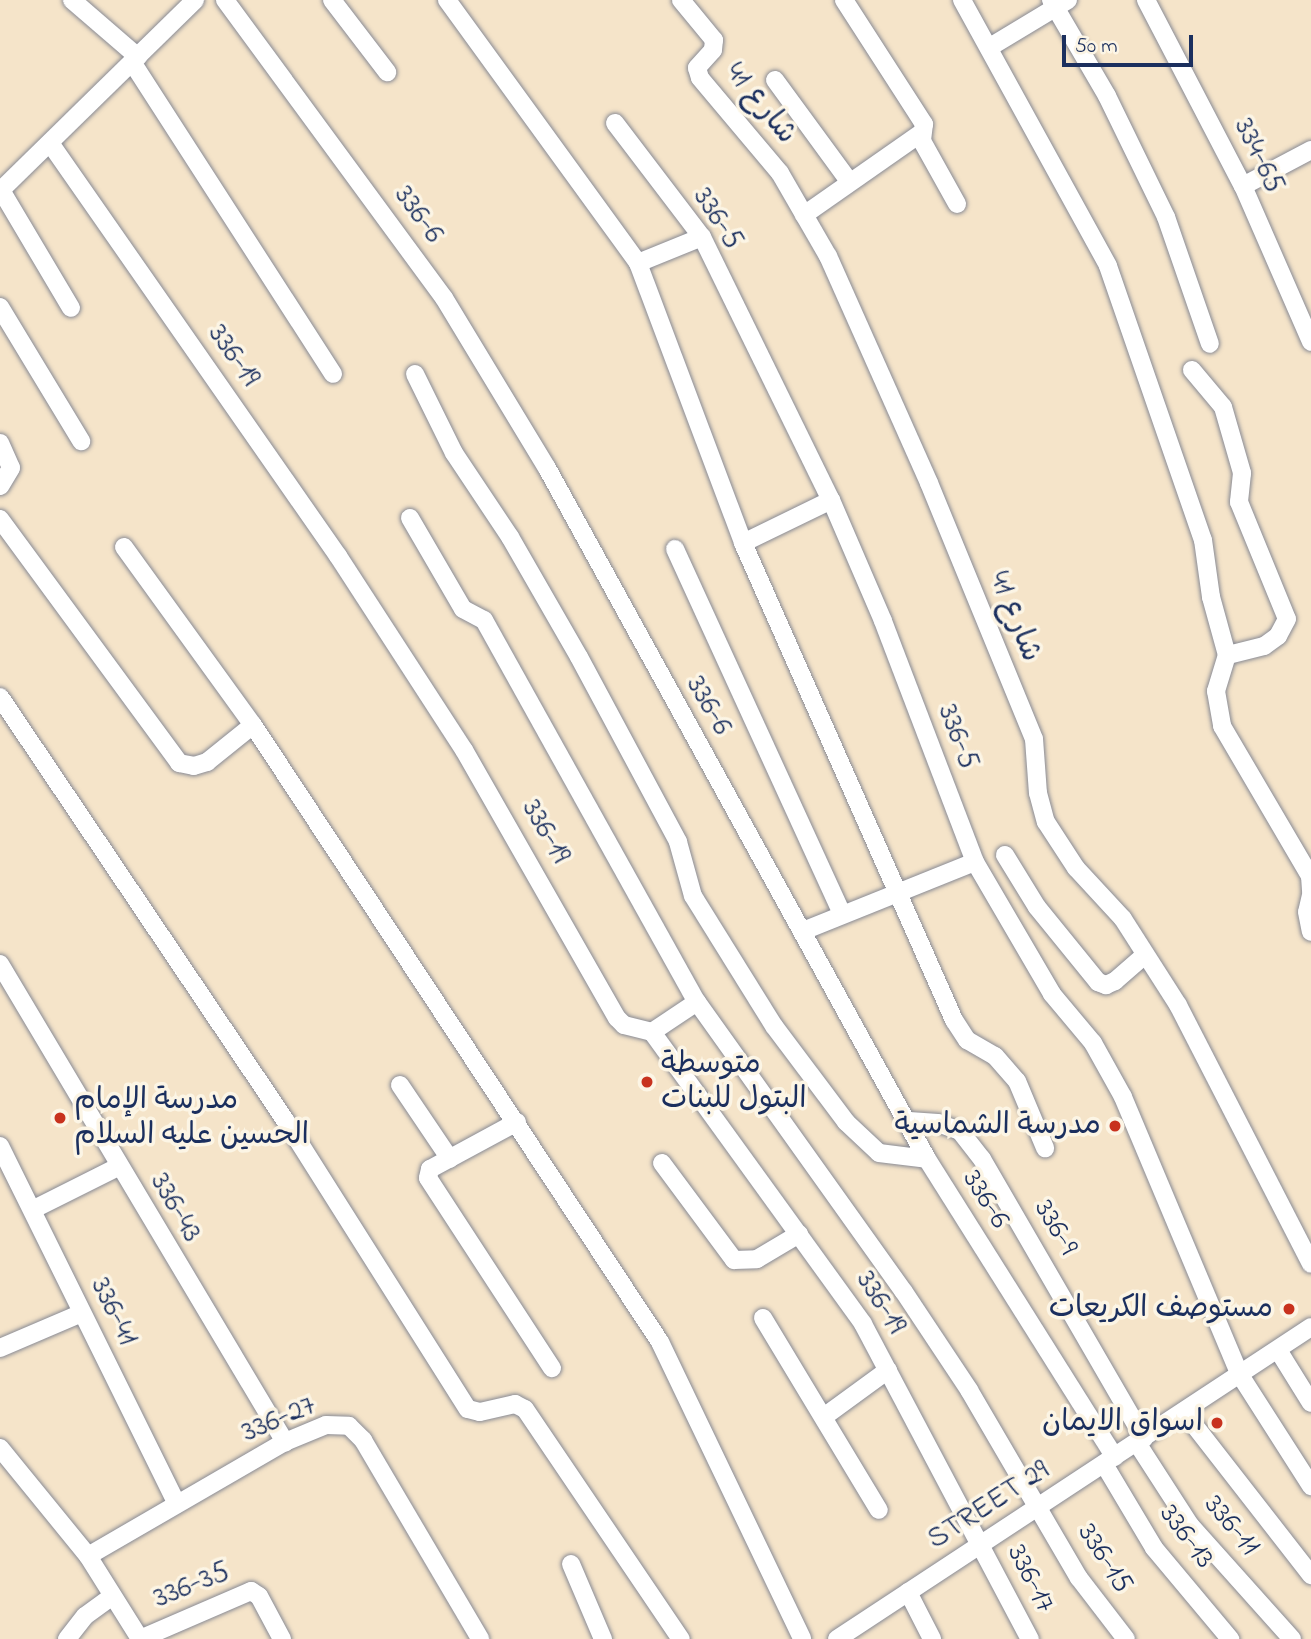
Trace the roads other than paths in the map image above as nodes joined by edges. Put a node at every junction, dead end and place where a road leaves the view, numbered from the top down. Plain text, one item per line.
1 (72, 0) edge
2 (195, 0) edge
3 (225, 0) edge
4 (332, 0) edge
5 (447, 0) edge
6 (681, 0) edge
7 (844, 0) edge
8 (962, 0) edge
9 (1146, 0) edge
10 (1058, 3) edge
11 (990, 47) junction
12 (135, 60) junction
13 (387, 72) dead end
14 (775, 80) dead end
15 (615, 123) dead end
16 (921, 133) junction
17 (50, 142) junction
18 (1311, 150) edge
19 (849, 181) junction
20 (1243, 186) junction
21 (1, 190) edge
22 (957, 204) dead end
23 (804, 215) junction
24 (702, 237) junction
25 (638, 263) junction
26 (0, 307) edge
27 (71, 308) dead end
28 (1311, 342) edge
29 (1210, 344) dead end
30 (1192, 370) dead end
31 (332, 374) dead end
32 (415, 374) dead end
33 (82, 440) dead end
34 (0, 443) edge
35 (0, 486) edge
36 (831, 500) junction
37 (410, 518) dead end
38 (0, 519) edge
39 (743, 543) junction
40 (124, 547) dead end
41 (675, 549) dead end
42 (1227, 655) junction
43 (0, 697) edge
44 (253, 725) junction
45 (1005, 855) dead end
46 (975, 862) junction
47 (898, 890) junction
48 (1311, 893) edge
49 (842, 914) junction
50 (803, 930) junction
51 (1311, 932) edge
52 (1144, 956) junction
53 (0, 964) edge
54 (697, 1002) junction
55 (652, 1032) junction
56 (400, 1085) dead end
57 (909, 1121) junction
58 (517, 1122) junction
59 (0, 1146) edge
60 (1045, 1148) dead end
61 (450, 1159) junction
62 (927, 1159) junction
63 (662, 1163) dead end
64 (118, 1167) junction
65 (34, 1209) junction
66 (799, 1234) junction
67 (1311, 1264) edge
68 (82, 1313) junction
69 (763, 1318) dead end
70 (1311, 1327) edge
71 (0, 1348) edge
72 (1278, 1350) junction
73 (552, 1368) dead end
74 (888, 1370) junction
75 (1240, 1375) junction
76 (1311, 1403) edge
77 (1184, 1412) junction
78 (825, 1416) junction
79 (1141, 1440) junction
80 (285, 1442) junction
81 (0, 1448) edge
82 (1109, 1461) junction
83 (1311, 1486) edge
84 (176, 1502) junction
85 (1039, 1507) junction
86 (879, 1510) dead end
87 (981, 1545) junction
88 (88, 1556) junction
89 (571, 1564) dead end
90 (1311, 1575) edge
91 (908, 1592) junction
92 (113, 1596) junction
93 (67, 1639) edge
94 (140, 1639) edge
95 (282, 1639) edge
96 (480, 1639) edge
97 (603, 1639) edge
98 (681, 1639) edge
99 (802, 1639) edge
100 (837, 1639) edge
101 (932, 1639) edge
102 (1030, 1639) edge
103 (1126, 1639) edge
104 (1230, 1639) edge
105 (1292, 1639) edge

1 - 12 street
2 - 12 street
3 - 50 street, 336-6
4 - 13 street
5 - 25 street
6 - 23 street, شارع 41
7 - 16 street
8 - 11 street
9 - 20 street, 334-65
10 - 11 street
10 - 29 street
11 - 42 street
12 - 17 street
12 - 31 street
14 - 19 street
15 - 24 street, 336-5
16 - 19 street
16 - 22 street
17 - 21 street
17 - 55 street, 336-19
18 - 20 street
19 - 23 street
20 - 28 street, 334-65
21 - 27 street
23 - 52 street, شارع 41
24 - 25 street
24 - 36 street, 336-5
25 - 39 street
26 - 33 street
30 - 42 street
32 - 62 street
34 - 35 street
36 - 39 street
36 - 46 street, 336-5
37 - 54 street, 336-15
38 - 44 street
39 - 47 street
40 - 44 street
41 - 49 street
42 - 48 street
43 - 98 street
44 - 58 street
45 - 52 street
46 - 47 street
46 - 75 street, 336-5
47 - 49 street
47 - 60 street
48 - 51 street
49 - 50 street
50 - 57 street, 336-6
52 - 67 street, شارع 41
53 - 64 street, 336-43
54 - 55 street
54 - 85 street, 336-15
55 - 66 street, 336-19
56 - 61 street
57 - 62 street, 336-6
57 - 79 street, 336-9
58 - 61 street
58 - 99 street
59 - 65 street, 336-41
61 - 73 street
62 - 82 street, 336-6
63 - 66 street
64 - 65 street
64 - 80 street, 336-43
65 - 68 street, 336-41
66 - 74 street, 336-19
68 - 71 street
68 - 84 street, 336-41
69 - 78 street
70 - 72 street, STREET 29
72 - 75 street, STREET 29
72 - 76 street
74 - 78 street
74 - 87 street, 336-19
75 - 77 street, STREET 29
75 - 83 street, 336-5
77 - 79 street, STREET 29
77 - 90 street
78 - 86 street
79 - 82 street, STREET 29
79 - 105 street, 336-11
80 - 84 street, 336-27
80 - 96 street, 336-27
81 - 88 street
82 - 85 street, STREET 29
82 - 104 street, 336-13
84 - 88 street, 336-27
85 - 87 street, STREET 29
85 - 103 street, 336-15
87 - 91 street, STREET 29
87 - 102 street, 336-17
88 - 92 street
89 - 97 street
91 - 100 street, STREET 29
91 - 101 street
92 - 93 street
92 - 94 street
94 - 95 street, 336-35

